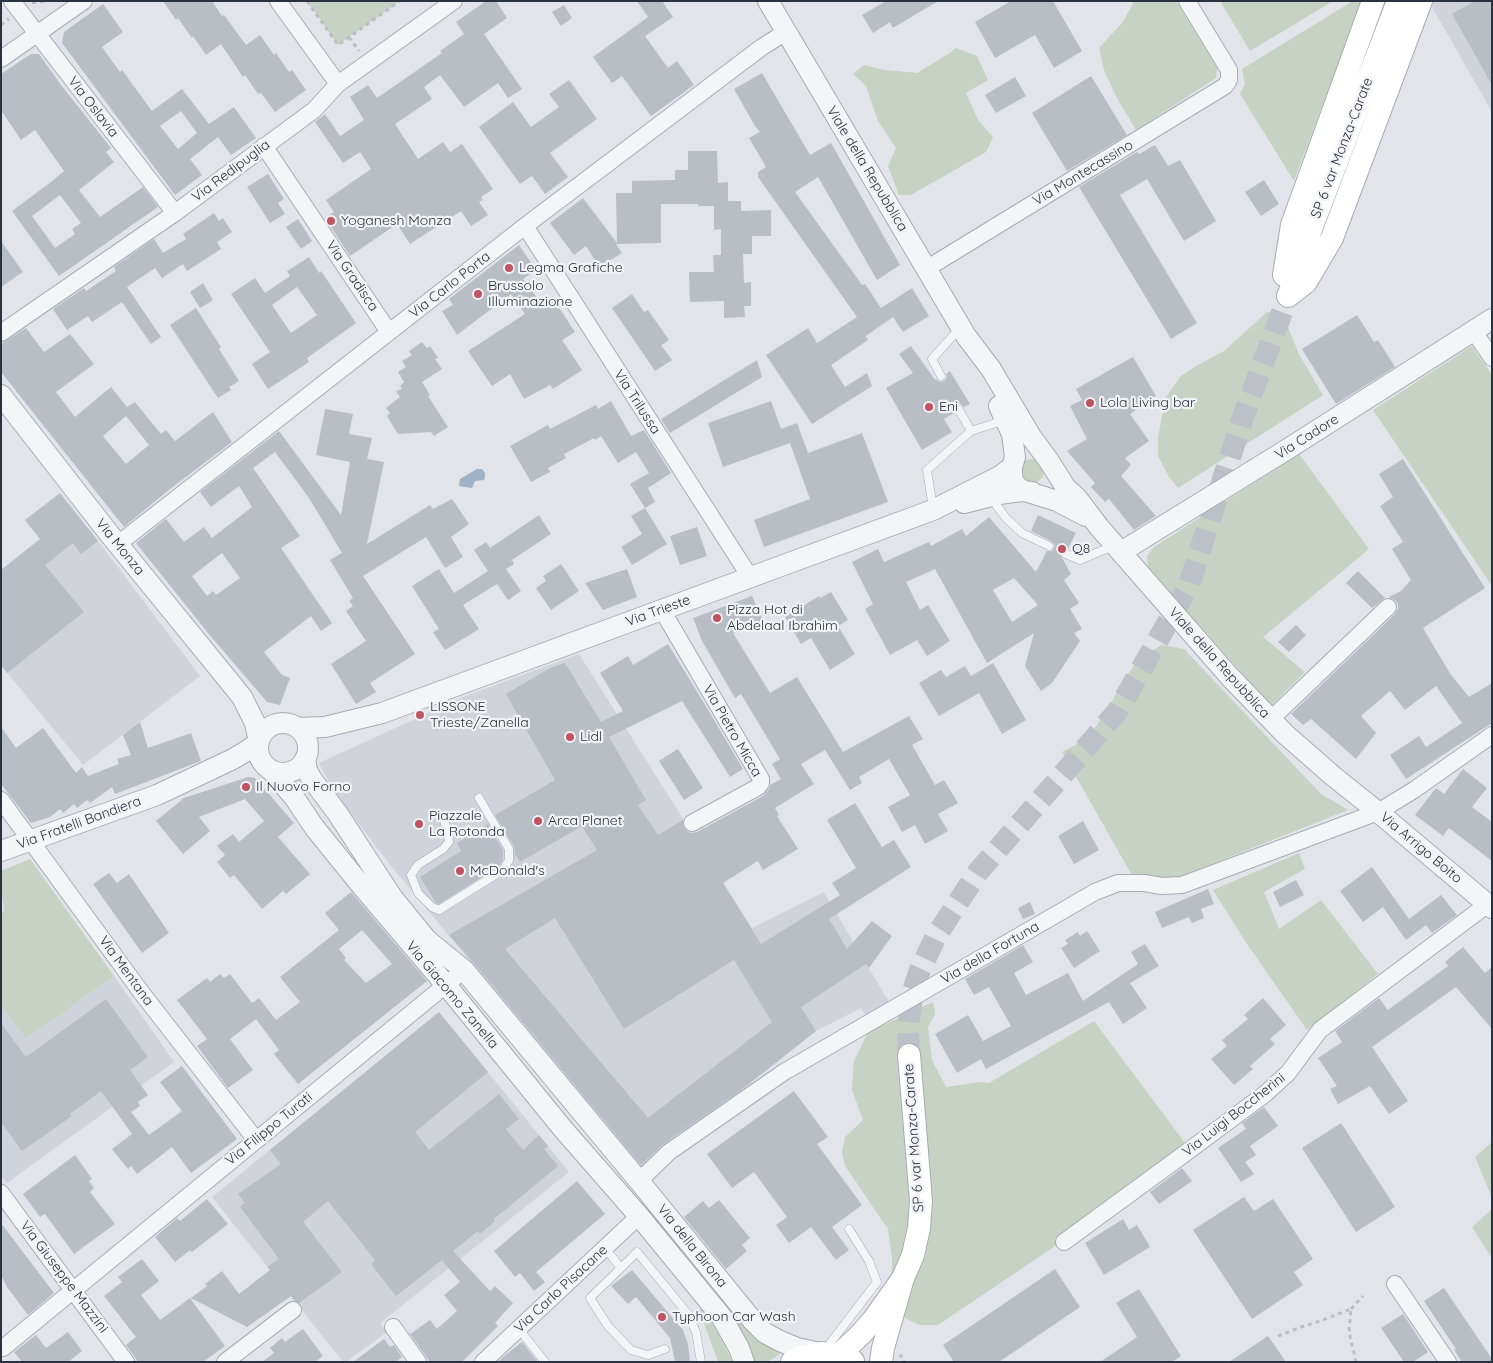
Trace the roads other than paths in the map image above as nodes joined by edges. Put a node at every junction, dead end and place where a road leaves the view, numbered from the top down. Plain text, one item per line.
1 (12, 1) edge
2 (84, 1) edge
3 (278, 1) edge
4 (454, 1) edge
5 (768, 1) edge
6 (1186, 1) edge
7 (1373, 1) edge
8 (1398, 1) edge
9 (1421, 1) edge
10 (786, 32) junction
11 (37, 34) junction
12 (1, 59) edge
13 (338, 84) junction
14 (264, 146) junction
15 (175, 213) junction
16 (525, 226) junction
17 (926, 269) junction
18 (1288, 296) junction
19 (1492, 319) edge
20 (1473, 330) junction
21 (389, 332) junction
22 (963, 332) junction
23 (1, 333) edge
24 (1492, 358) edge
25 (941, 376) dead end
26 (1, 395) edge
27 (959, 410) dead end
28 (1006, 420) junction
29 (971, 431) junction
30 (1048, 461) junction
31 (1013, 464) junction
32 (1029, 492) junction
33 (990, 496) junction
34 (933, 510) junction
35 (1099, 527) junction
36 (118, 544) junction
37 (1049, 546) dead end
38 (1118, 549) junction
39 (1066, 554) dead end
40 (750, 577) junction
41 (1388, 607) dead end
42 (662, 610) junction
43 (242, 697) junction
44 (382, 713) junction
45 (1270, 720) junction
46 (291, 725) junction
47 (1492, 735) edge
48 (259, 742) junction
49 (306, 757) junction
50 (269, 768) junction
51 (1349, 789) joint
52 (157, 795) junction
53 (479, 798) dead end
54 (1, 800) edge
55 (1378, 812) junction
56 (443, 818) dead end
57 (692, 823) dead end
58 (32, 840) junction
59 (1, 851) edge
60 (1490, 906) edge
61 (464, 970) junction
62 (446, 985) junction
63 (909, 1055) tunnel mouth
64 (256, 1140) junction
65 (639, 1181) junction
66 (4, 1203) edge
67 (639, 1216) junction
68 (849, 1229) dead end
69 (1064, 1242) dead end
70 (605, 1248) junction
71 (621, 1268) junction
72 (903, 1278) junction
73 (1395, 1284) dead end
74 (74, 1290) junction
75 (293, 1310) dead end
76 (393, 1327) dead end
77 (519, 1328) junction
78 (3, 1348) dead end
79 (665, 1349) dead end
80 (838, 1357) edge
81 (126, 1362) edge
82 (224, 1362) edge
83 (418, 1362) edge
84 (483, 1362) edge
85 (545, 1362) edge
86 (701, 1362) edge
87 (744, 1362) edge
88 (792, 1362) edge
89 (881, 1362) edge
90 (1448, 1362) edge

1 - 11 street, Via Oslavia
2 - 11 street
3 - 13 street
4 - 13 street, Via Redipuglia
5 - 10 street, Viale della Repubblica
6 - 17 street, Via Montecassino
7 - 18 main road
8 - 18 main road, SP 6 var Monza-Carate
9 - 18 main road
10 - 16 street, Via Carlo Porta
10 - 17 street, Viale della Repubblica
11 - 12 street
11 - 15 street, Via Oslavia
13 - 14 street, Via Redipuglia
14 - 15 street, Via Redipuglia
14 - 21 street, Via Gradisca
15 - 23 street, Via Redipuglia
16 - 21 street, Via Carlo Porta
16 - 40 street, Via Trilussa
17 - 22 street, Viale della Repubblica
19 - 20 street, Via Cadore
20 - 24 street
20 - 38 street, Via Cadore
21 - 36 street, Via Carlo Porta
22 - 25 lane
22 - 28 street, Viale della Repubblica
22 - 30 street, Viale della Repubblica
26 - 36 street, Via Monza
27 - 29 lane
28 - 29 lane
28 - 31 street, Viale della Repubblica
29 - 34 lane
30 - 31 street
30 - 32 street
30 - 35 street, Viale della Repubblica
31 - 32 street, Viale della Repubblica
31 - 34 street, Via Trieste
32 - 33 street, Via Trieste
32 - 35 street, Viale della Repubblica
33 - 34 street, Via Trieste
33 - 37 lane
34 - 40 street, Via Trieste
35 - 38 street, Viale della Repubblica
36 - 43 street, Via Monza
38 - 39 lane
38 - 45 street, Viale della Repubblica
40 - 42 street, Via Trieste
41 - 45 street
42 - 44 street, Via Trieste
42 - 57 street, Via Pietro Micca
43 - 46 street, Via Monza
43 - 48 street, Via Monza
44 - 46 street, Via Trieste
44 - 49 street, Via Trieste
45 - 51 street, Viale della Repubblica
46 - 48 street
46 - 49 street
47 - 55 street, Via della Fortuna
48 - 50 street
48 - 52 street, Via Fratelli Bandiera
49 - 50 street
49 - 61 street, Via Giacomo Zanella
50 - 52 street, Via Fratelli Bandiera
50 - 62 street, Via Giacomo Zanella
51 - 55 street, Via Arrigo Boito
52 - 58 street, Via Fratelli Bandiera
53 - 56 lane
54 - 58 street, Via Mentana
55 - 60 street, Via Arrigo Boito
55 - 65 street, Via della Fortuna
58 - 59 street, Via Fratelli Bandiera
58 - 64 street, Via Mentana
60 - 69 street, Via Luigi Boccherini
61 - 62 street, Via Filippo Turati
61 - 65 street, Via Giacomo Zanella
62 - 64 street, Via Filippo Turati
62 - 67 street, Via Giacomo Zanella
63 - 72 main road, SP 6 var Monza-Carate
64 - 74 street, Via Filippo Turati
65 - 80 street, Via della Birona
66 - 74 street, Via Giuseppe Mazzini
67 - 70 street, Via Carlo Pisacane
67 - 87 street, Via della Birona
68 - 80 lane
70 - 71 lane
70 - 77 street, Via Carlo Pisacane
71 - 79 lane
71 - 86 lane
72 - 80 main road
72 - 89 main road
73 - 90 street
74 - 78 street, Via Filippo Turati
74 - 81 street, Via Giuseppe Mazzini
75 - 82 street
76 - 83 street
77 - 84 street, Via Carlo Pisacane
77 - 85 lane
80 - 88 main road

